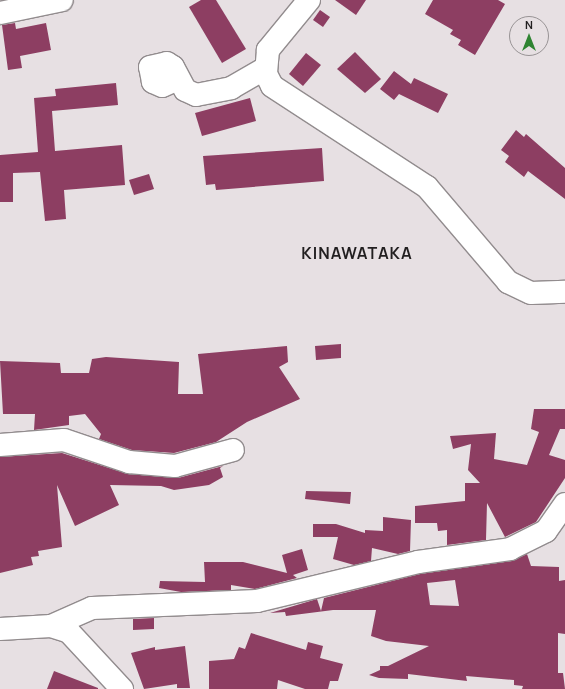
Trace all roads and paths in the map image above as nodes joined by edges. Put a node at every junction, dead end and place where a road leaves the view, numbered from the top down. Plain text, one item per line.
1 (62, 0) edge
2 (309, 0) edge
3 (0, 14) edge
4 (265, 68) junction
5 (178, 80) dead end
6 (565, 292) edge
7 (0, 445) edge
8 (233, 450) dead end
9 (565, 504) edge
10 (51, 626) junction
11 (0, 630) edge
12 (122, 689) edge

1 - 3 street
2 - 4 street
4 - 5 street
4 - 6 street
7 - 8 street
9 - 10 street
10 - 11 street
10 - 12 street

